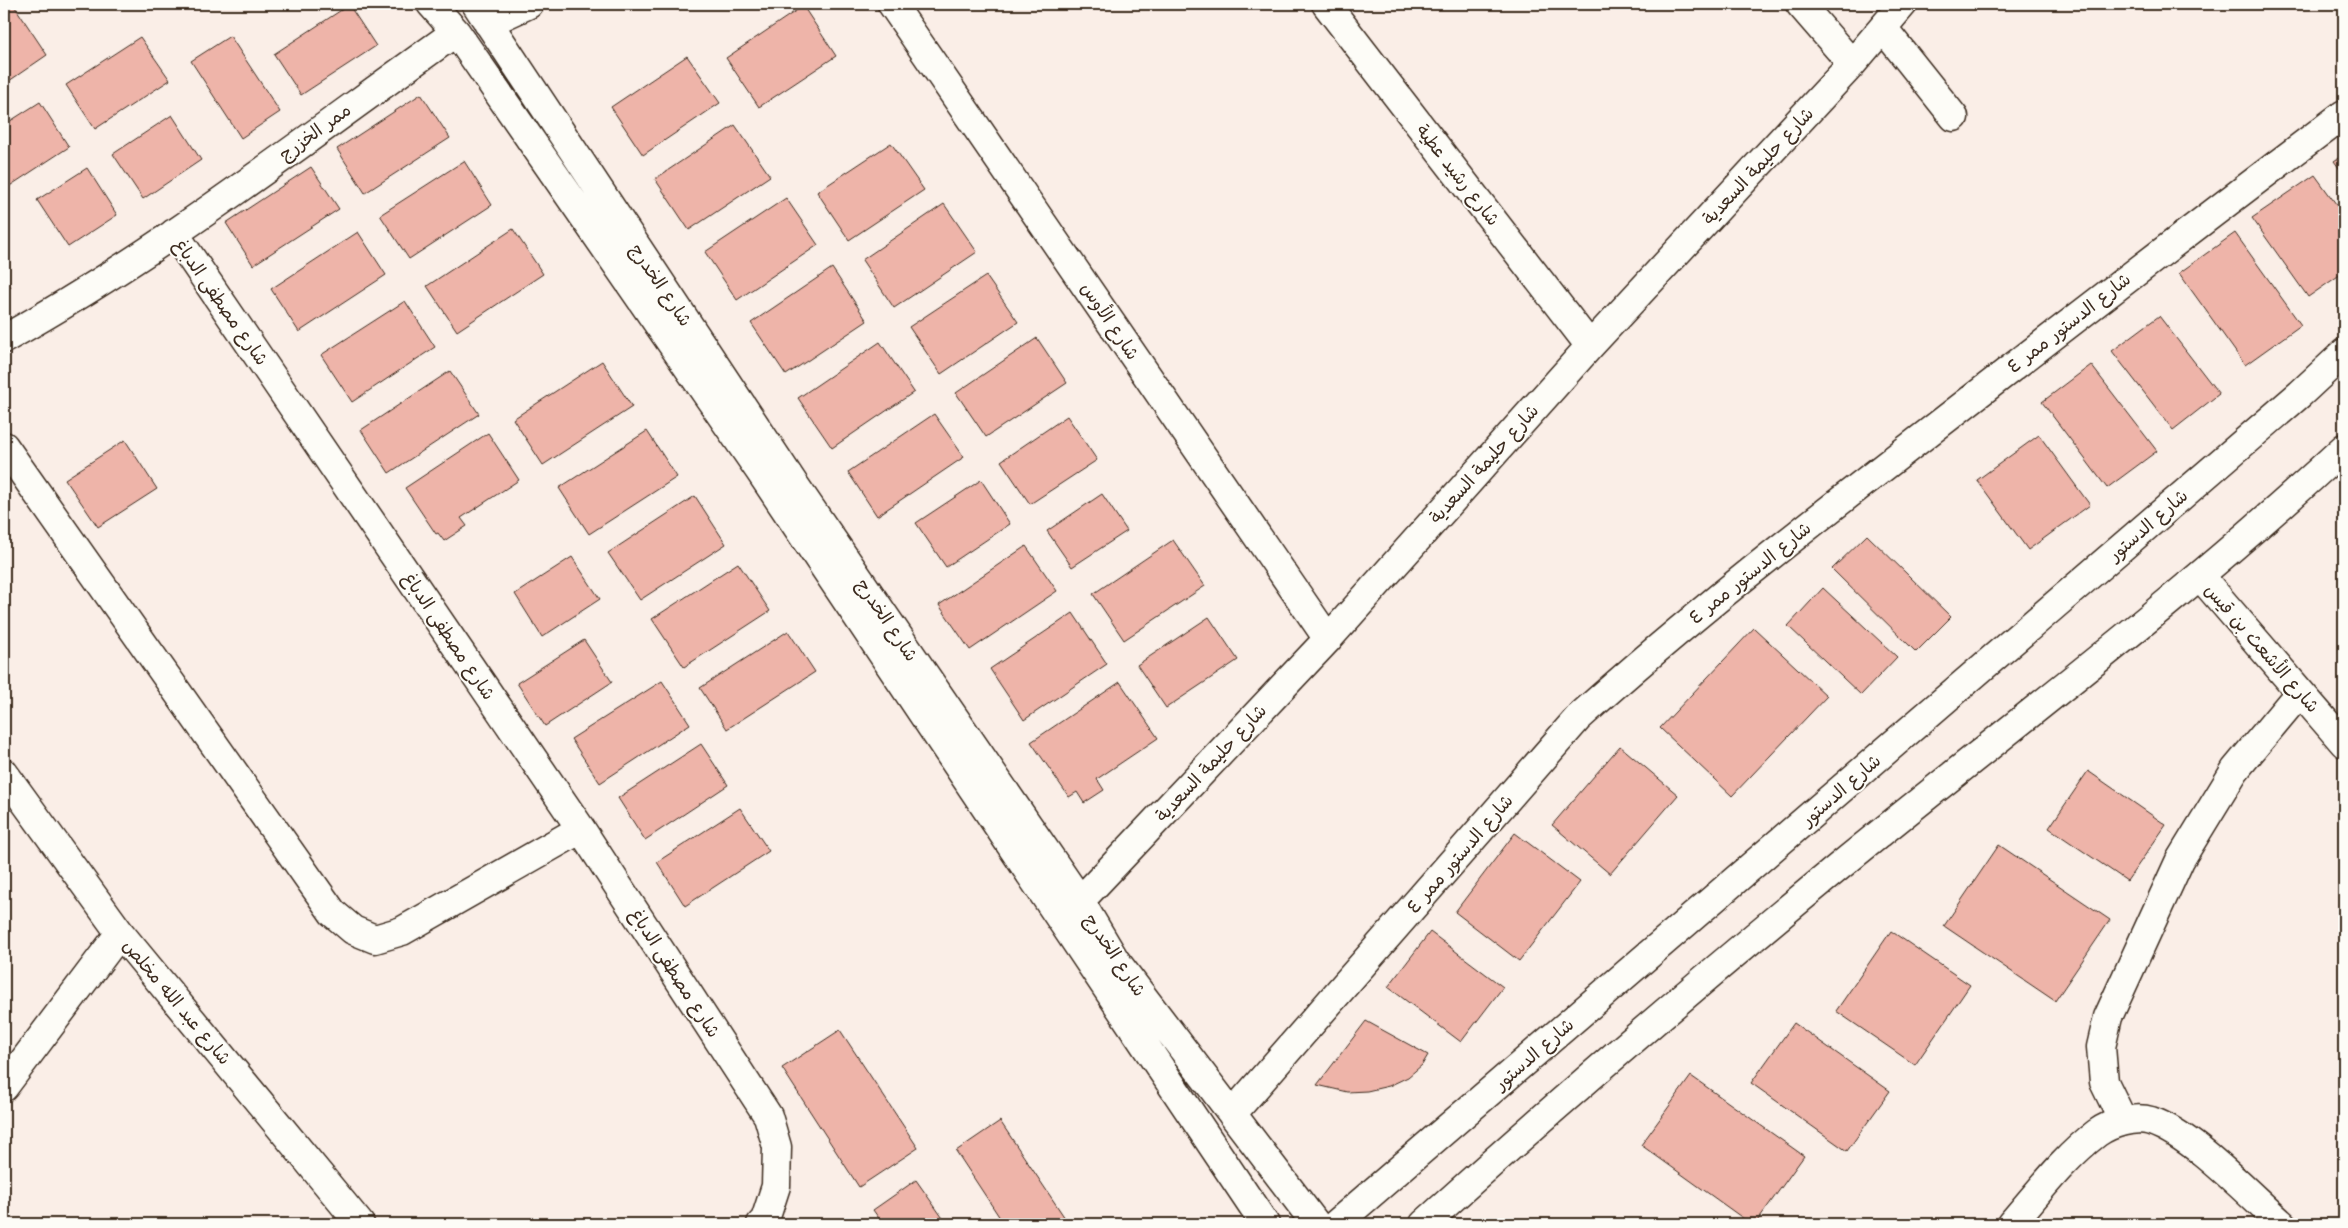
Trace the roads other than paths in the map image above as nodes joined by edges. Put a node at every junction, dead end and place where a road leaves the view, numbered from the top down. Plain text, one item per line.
1 (431, 4) edge
2 (529, 4) edge
3 (892, 4) edge
4 (1326, 4) edge
5 (1800, 4) edge
6 (1904, 4) edge
7 (482, 14) edge
8 (1883, 28) junction
9 (456, 32) junction
10 (1852, 64) junction
11 (2344, 114) edge
12 (1954, 118) dead end
13 (174, 233) junction
14 (4, 339) edge
15 (1590, 346) junction
16 (2344, 353) edge
17 (4, 446) edge
18 (2344, 448) edge
19 (2200, 576) junction
20 (1328, 639) junction
21 (2300, 692) junction
22 (2344, 743) edge
23 (4, 773) edge
24 (581, 829) junction
25 (1080, 901) junction
26 (1059, 919) junction
27 (120, 933) junction
28 (4, 1087) edge
29 (1232, 1114) junction
30 (2123, 1121) junction
31 (360, 1224) edge
32 (761, 1224) edge
33 (1265, 1224) edge
34 (1316, 1224) edge
35 (1336, 1224) edge
36 (1424, 1224) edge
37 (2011, 1224) edge
38 (2282, 1224) edge

1 - 9 street, شارع الخدرج
2 - 7 street
3 - 20 street, شارع الأوس
4 - 15 street, شارع رشيد عطية
5 - 10 street
6 - 8 street, شارع حليمة السعدية
7 - 25 street, شارع الخدرج
8 - 10 street, شارع حليمة السعدية
8 - 12 street
9 - 13 street, ممر الخزرج
9 - 26 street, شارع الخدرج
10 - 15 street, شارع حليمة السعدية
11 - 29 street, شارع الدستور ممر ٤
13 - 14 street, شارع مصطفى الدباغ
13 - 24 street, شارع مصطفى الدباغ
15 - 20 street, شارع حليمة السعدية
16 - 35 street, شارع الدستور
17 - 24 street
18 - 19 street
19 - 21 street, شارع الأشعث بن قيس
19 - 36 street
20 - 25 street, شارع حليمة السعدية
21 - 22 street, شارع الأشعث بن قيس
21 - 30 street
23 - 27 street, شارع عبد الله مخلص
24 - 32 street, شارع مصطفى الدباغ
25 - 26 street, شارع حليمة السعدية
25 - 29 street, شارع الخدرج
26 - 33 street, شارع الخدرج
27 - 28 street
27 - 31 street, شارع عبد الله مخلص
29 - 34 street, شارع الخدرج
30 - 37 street
30 - 38 street

